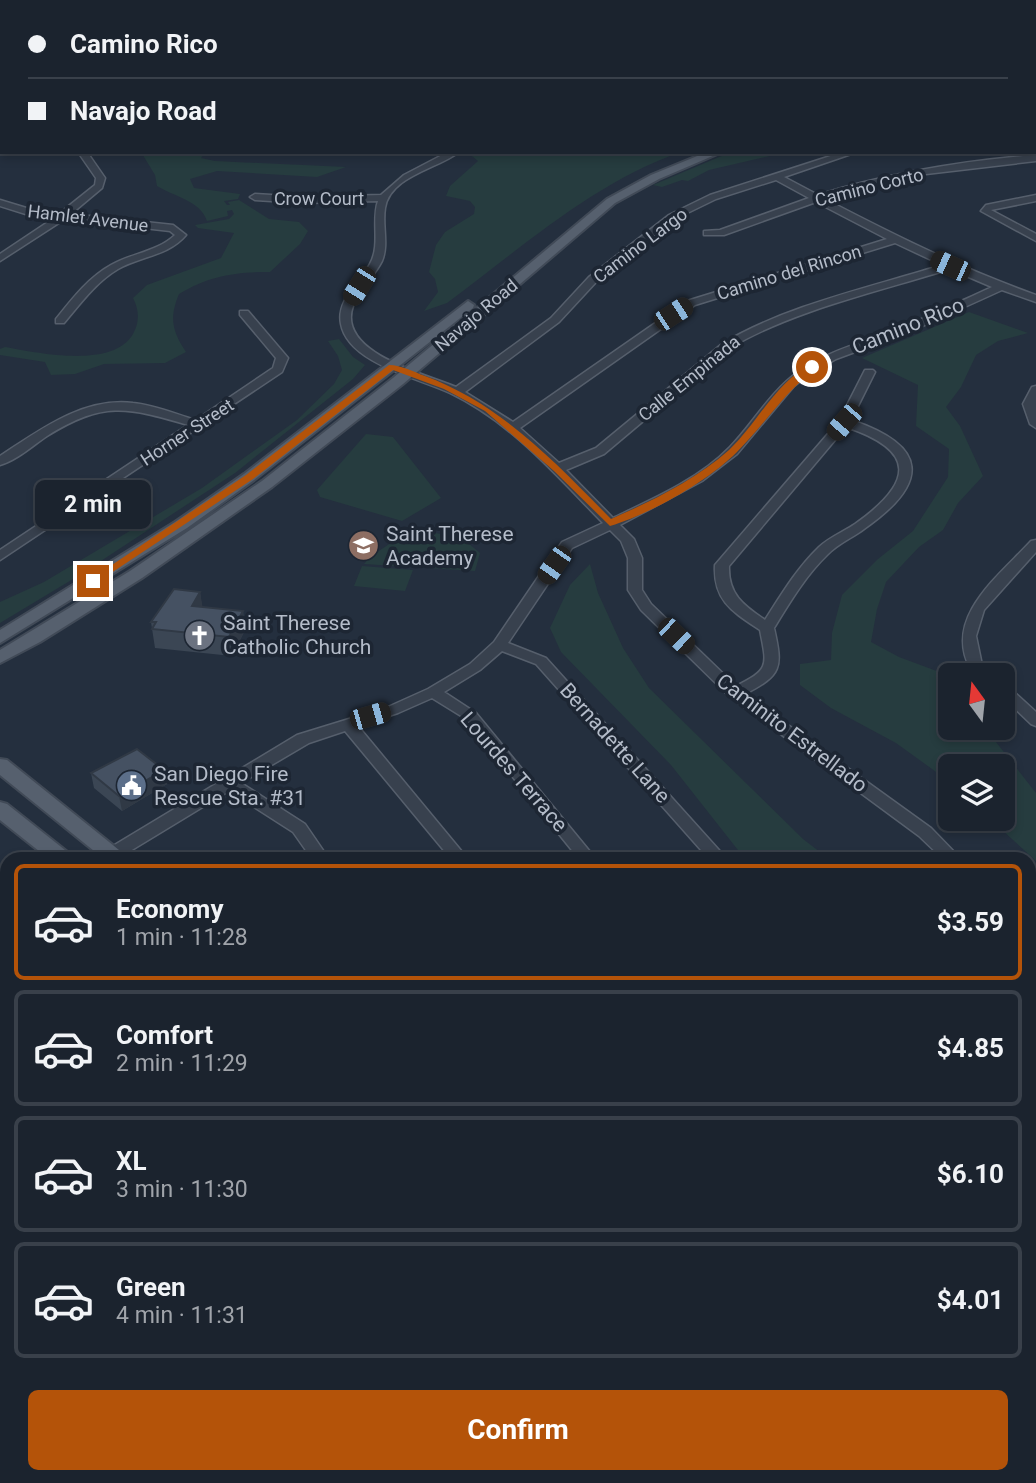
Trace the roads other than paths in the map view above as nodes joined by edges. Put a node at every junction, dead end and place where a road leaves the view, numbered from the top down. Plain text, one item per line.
1 (84, 154) edge
2 (451, 154) edge
3 (696, 154) edge
4 (712, 154) edge
5 (847, 154) edge
6 (1036, 158) edge
7 (779, 178) junction
8 (255, 197) dead end
9 (384, 198) junction
10 (820, 198) junction
11 (1036, 198) edge
12 (0, 203) edge
13 (64, 216) junction
14 (707, 233) dead end
15 (1036, 238) edge
16 (896, 240) junction
17 (0, 258) edge
18 (950, 266) junction
19 (1002, 286) junction
20 (1036, 299) edge
21 (244, 313) dead end
22 (60, 321) dead end
23 (392, 367) junction
24 (410, 372) junction
25 (869, 372) dead end
26 (1036, 390) edge
27 (457, 393) junction
28 (844, 422) junction
29 (1035, 422) edge
30 (198, 424) junction
31 (314, 428) junction
32 (512, 428) junction
33 (333, 433) junction
34 (0, 461) edge
35 (557, 469) junction
36 (610, 524) junction
37 (1036, 544) edge
38 (0, 555) edge
39 (767, 628) junction
40 (0, 638) edge
41 (499, 645) junction
42 (0, 658) edge
43 (975, 663) edge
44 (433, 692) junction
45 (734, 693) junction
46 (1015, 701) edge
47 (1036, 721) edge
48 (347, 723) junction
49 (0, 765) edge
50 (229, 783) junction
51 (0, 809) edge
52 (54, 852) edge
53 (104, 852) edge
54 (120, 852) edge
55 (316, 852) edge
56 (454, 852) edge
57 (582, 852) edge
58 (713, 852) edge
59 (946, 852) edge

1 - 13 street
2 - 9 street
3 - 23 main road, Navajo Road
4 - 24 main road, Navajo Road
5 - 7 street, Camino Largo
6 - 10 street, Camino Corto
7 - 10 street
7 - 27 street, Camino Largo
8 - 9 street, Crow Court
9 - 23 street
10 - 14 street, Camino Corto
10 - 16 street
11 - 15 street
12 - 13 street, Hamlet Avenue
13 - 17 street
13 - 22 street, Hamlet Avenue
16 - 18 street
16 - 32 street, Camino del Rincon
18 - 19 street
18 - 35 street, Calle Empinada
19 - 20 street
19 - 36 street, Camino Rico
21 - 30 street, Horner Street
23 - 24 street, Caminito Estrellado
23 - 31 main road, Navajo Road
24 - 27 street, Caminito Estrellado
24 - 33 main road, Navajo Road
25 - 28 street
26 - 29 street
27 - 32 street, Caminito Estrellado
28 - 39 street
28 - 39 street
30 - 34 street
30 - 38 street, Horner Street
31 - 33 main road
31 - 40 main road, Navajo Road
32 - 35 street, Caminito Estrellado
33 - 42 main road, Navajo Road
35 - 36 street, Caminito Estrellado
36 - 41 street, Camino Rico
36 - 45 street, Caminito Estrellado
37 - 43 street
39 - 45 street
41 - 44 street, Camino Rico
41 - 58 street, Bernadette Lane
44 - 48 street, Camino Rico
44 - 57 street, Lourdes Terrace
45 - 59 street, Caminito Estrellado
46 - 47 street
48 - 50 street, Camino Rico
48 - 56 street
49 - 53 main road
50 - 54 street, Camino Rico
50 - 55 street
51 - 52 main road

